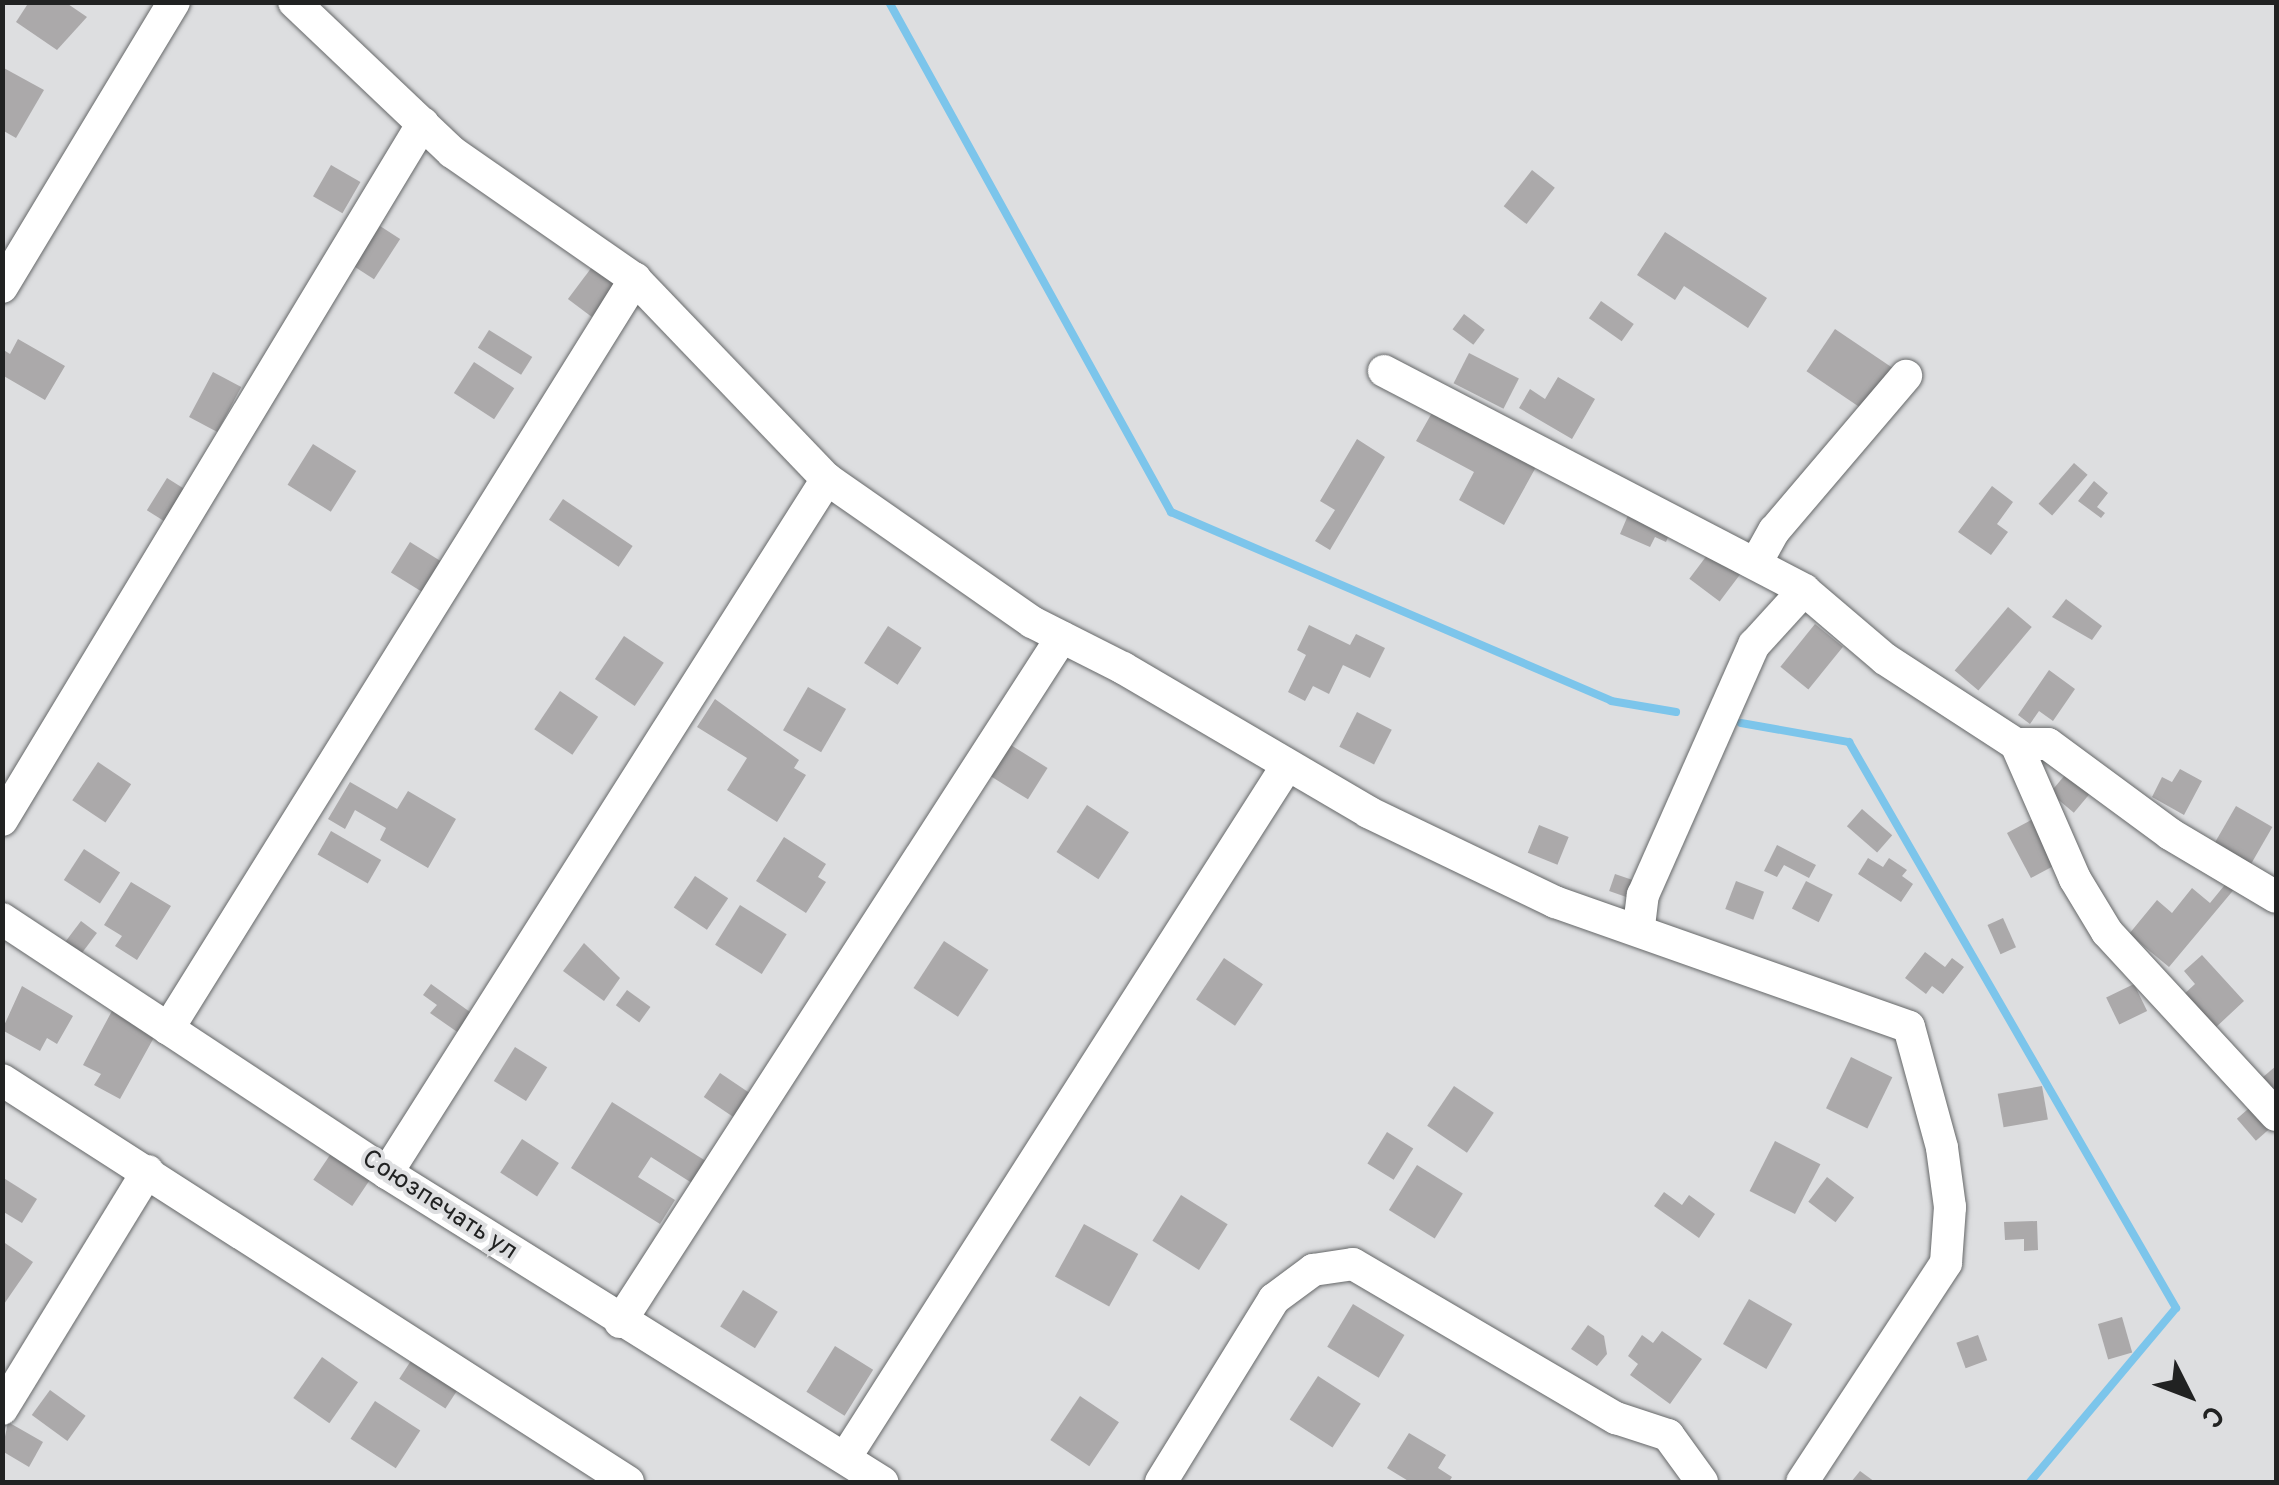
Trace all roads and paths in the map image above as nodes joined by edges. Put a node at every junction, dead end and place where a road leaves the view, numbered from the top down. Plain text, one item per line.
1 (174, 2) edge
2 (294, 2) edge
3 (423, 124) junction
4 (636, 279) junction
5 (2, 287) edge
6 (1384, 371) dead end
7 (1906, 376) dead end
8 (827, 479) junction
9 (1756, 563) junction
10 (1804, 590) junction
11 (1062, 637) junction
12 (2016, 744) junction
13 (1286, 766) junction
14 (2, 820) edge
15 (2276, 896) edge
16 (2, 920) edge
17 (1639, 926) junction
18 (168, 1029) junction
19 (2, 1080) edge
20 (2276, 1116) edge
21 (148, 1171) junction
22 (387, 1173) junction
23 (620, 1322) junction
24 (2, 1410) edge
25 (845, 1458) junction
26 (628, 1482) edge
27 (882, 1482) edge
28 (1161, 1482) edge
29 (1702, 1482) edge
30 (1802, 1482) edge

1 - 5 street
2 - 3 street
3 - 4 street
3 - 14 street
4 - 8 street
4 - 18 street
6 - 9 street
7 - 9 street
8 - 11 street
8 - 22 street
9 - 10 street
10 - 12 street
10 - 17 street
11 - 13 street
11 - 23 street
12 - 15 street
12 - 20 street
13 - 17 street
13 - 25 street
16 - 18 street, Союзпечать ул
17 - 30 street
18 - 22 street, Союзпечать ул
19 - 21 street
21 - 24 street
21 - 26 street
22 - 23 street, Союзпечать ул
23 - 25 street, Союзпечать ул
25 - 27 street, Союзпечать ул
28 - 29 street

